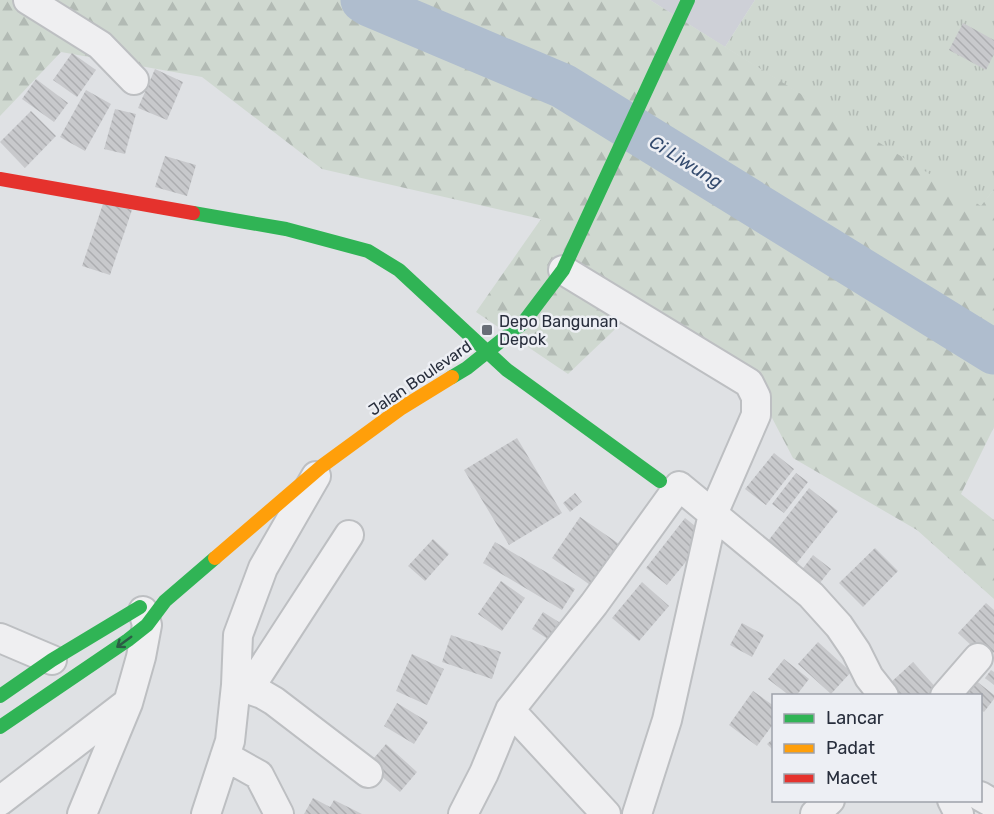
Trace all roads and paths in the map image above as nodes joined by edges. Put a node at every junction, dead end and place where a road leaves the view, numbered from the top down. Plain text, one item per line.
1 (28, 0) edge
2 (686, 4) edge
3 (134, 80) dead end
4 (0, 179) edge
5 (563, 270) junction
6 (487, 353) junction
7 (322, 466) junction
8 (660, 481) dead end
9 (713, 514) junction
10 (348, 535) dead end
11 (151, 611) junction
12 (0, 638) edge
13 (978, 658) dead end
14 (52, 660) junction
15 (242, 687) junction
16 (882, 694) edge
17 (947, 694) edge
18 (0, 696) edge
19 (128, 703) junction
20 (510, 710) junction
21 (0, 727) edge
22 (225, 756) junction
23 (368, 773) dead end
24 (0, 801) edge
25 (829, 802) edge
26 (216, 811) edge
27 (82, 814) edge
28 (279, 814) edge
29 (463, 814) edge
30 (606, 814) edge
31 (637, 814) edge
32 (815, 814) edge

1 - 3 street
2 - 5 main road, Jalan Boulevard
4 - 6 main road
5 - 6 main road, Jalan Boulevard
5 - 9 street
6 - 7 main road, Jalan Boulevard
6 - 8 main road
7 - 11 main road, Jalan Boulevard
7 - 15 street
9 - 16 street
9 - 20 street
9 - 31 street
10 - 15 street
11 - 14 main road, Jalan Boulevard
11 - 19 street
11 -> 21 main road, Jalan Boulevard
12 - 14 street
13 - 17 street
14 - 18 main road, Jalan Boulevard
15 - 22 street
15 - 23 street
19 - 24 street
19 - 27 street
20 - 29 street
20 - 30 street
22 - 26 street
22 - 28 street
25 - 32 street

